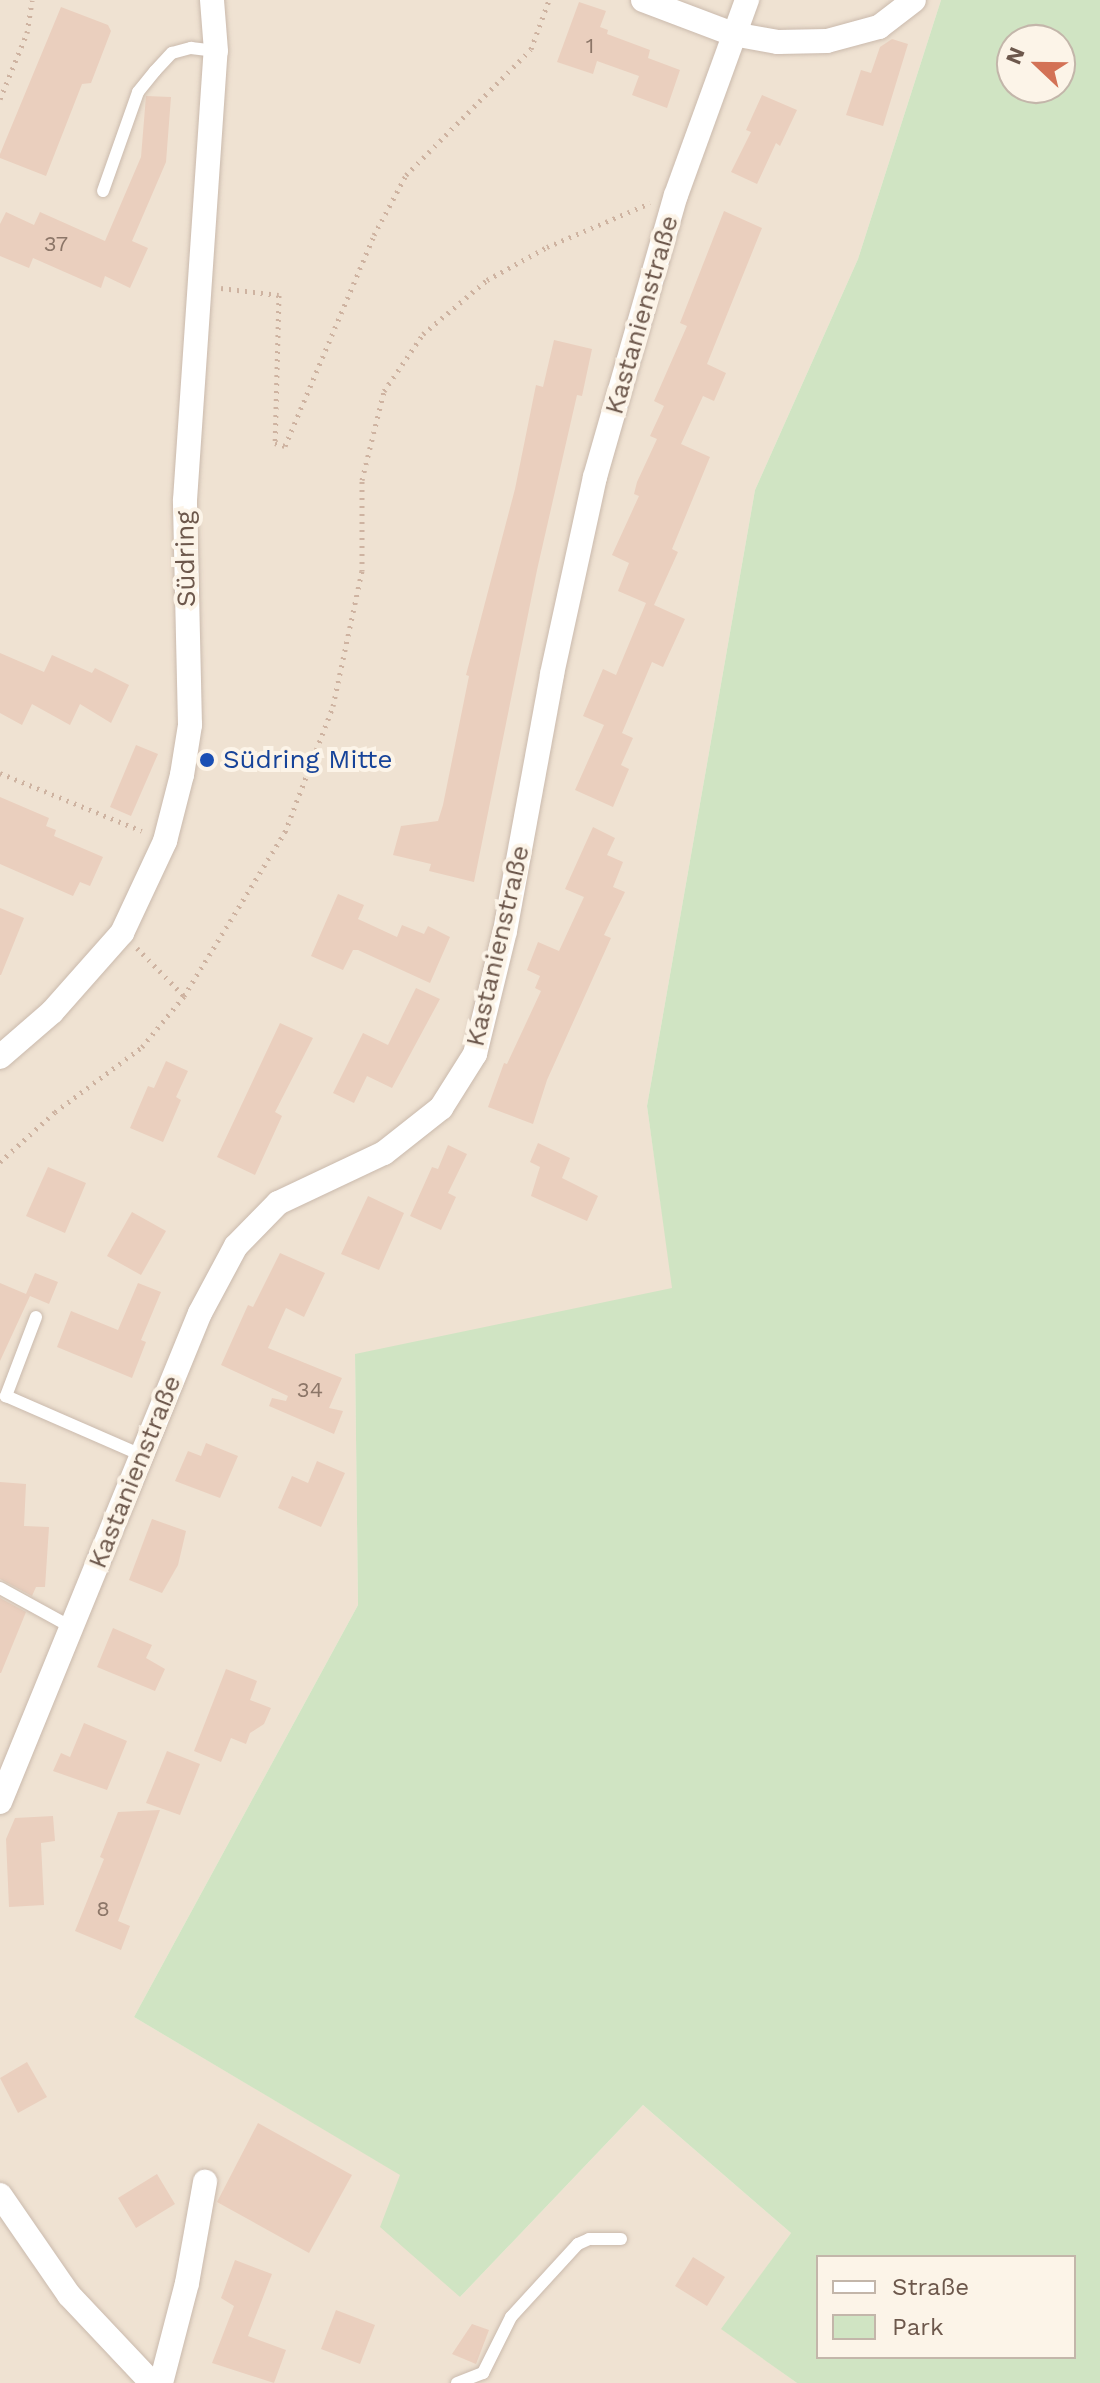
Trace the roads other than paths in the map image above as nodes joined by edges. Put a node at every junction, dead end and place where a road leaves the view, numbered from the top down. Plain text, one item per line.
1 (212, 0) edge
2 (643, 0) edge
3 (747, 0) edge
4 (914, 0) edge
5 (733, 34) junction
6 (216, 51) junction
7 (103, 191) dead end
8 (0, 1057) edge
9 (36, 1317) dead end
10 (141, 1455) junction
11 (0, 1588) edge
12 (71, 1627) junction
13 (0, 1802) edge
14 (205, 2182) dead end
15 (0, 2195) edge
16 (621, 2239) dead end
17 (152, 2383) edge
18 (161, 2383) edge
19 (457, 2383) edge

1 - 6 street, Südring
2 - 5 street
3 - 5 street, Kastanienstraße
4 - 5 street
5 - 10 street, Kastanienstraße
6 - 7 lane
6 - 8 street, Südring
9 - 10 lane
10 - 12 street, Kastanienstraße
11 - 12 lane
12 - 13 street, Kastanienstraße
14 - 18 street
15 - 17 street
16 - 19 lane

